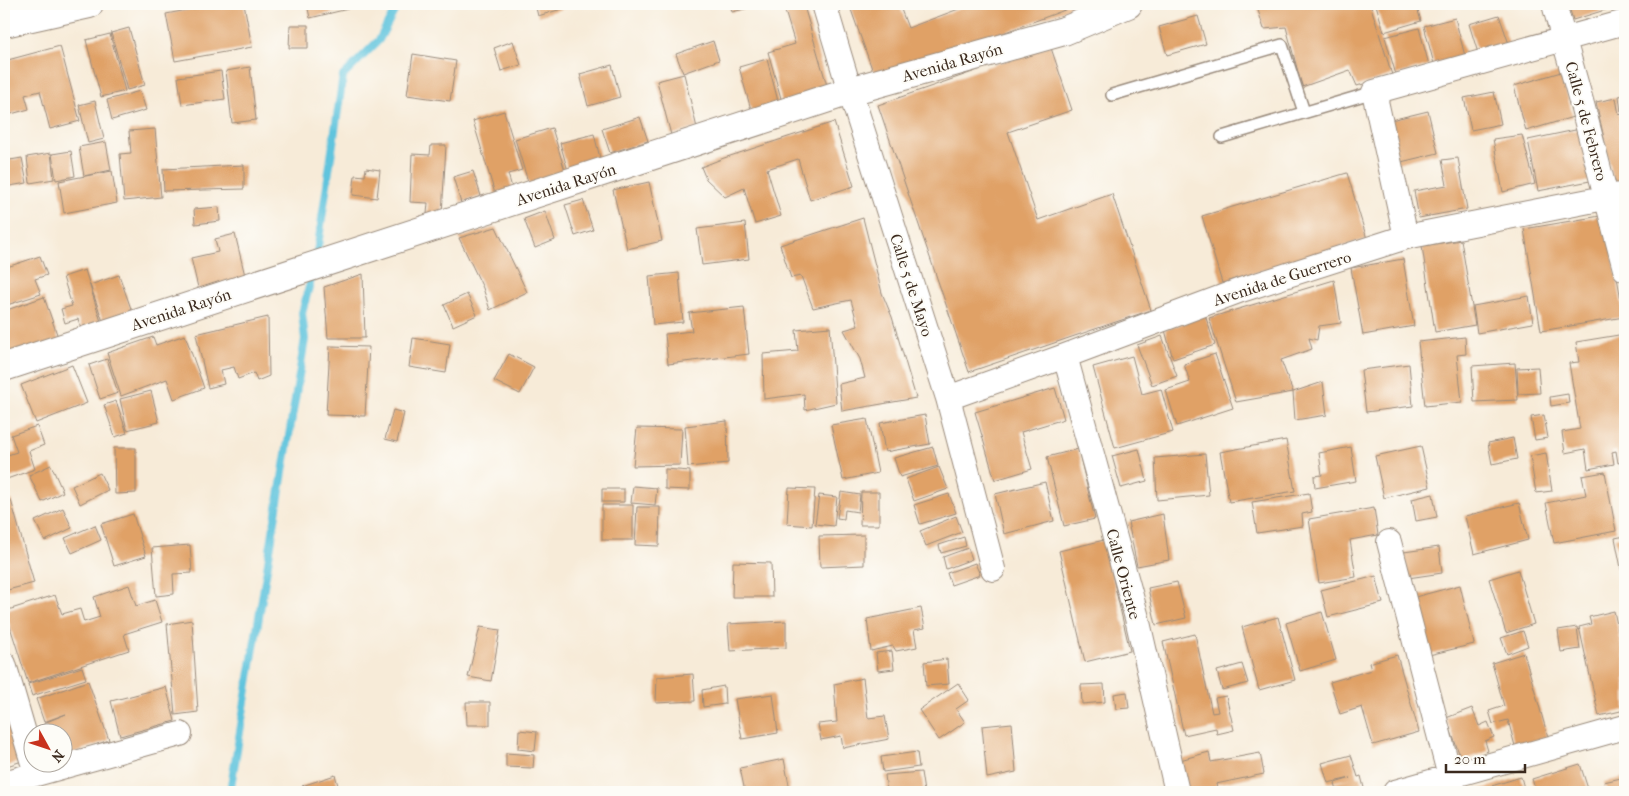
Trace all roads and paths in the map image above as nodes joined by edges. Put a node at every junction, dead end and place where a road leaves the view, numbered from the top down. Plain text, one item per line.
1 (89, 4) edge
2 (824, 4) edge
3 (1128, 4) edge
4 (1554, 4) edge
5 (1625, 22) edge
6 (4, 23) edge
7 (1564, 38) junction
8 (850, 91) junction
9 (1374, 92) junction
10 (1112, 95) dead end
11 (1304, 112) junction
12 (1222, 137) dead end
13 (1616, 195) edge
14 (1406, 237) junction
15 (1625, 269) edge
16 (1065, 356) junction
17 (4, 366) edge
18 (948, 398) junction
19 (1389, 542) dead end
20 (993, 569) dead end
21 (4, 664) edge
22 (22, 725) edge
23 (1625, 727) edge
24 (180, 734) dead end
25 (72, 763) edge
26 (33, 774) edge
27 (4, 783) edge
28 (1452, 784) edge
29 (1177, 792) edge
30 (1395, 792) edge

1 - 6 main road
2 - 8 street, Calle 5 de Mayo
3 - 8 main road, Avenida Rayón
4 - 7 street, Calle 5 de Febrero
5 - 7 street
7 - 9 street
7 - 13 street, Calle 5 de Febrero
8 - 17 main road, Avenida Rayón
8 - 18 street, Calle 5 de Mayo
9 - 11 lane
9 - 14 street
10 - 11 lane
11 - 12 lane
13 - 14 street, Avenida de Guerrero
13 - 15 street, Calle 5 de Febrero
14 - 16 street, Avenida de Guerrero
16 - 18 street, Avenida de Guerrero
16 - 29 street, Calle Oriente
18 - 20 street, Calle 5 de Mayo
19 - 28 street
21 - 22 street
23 - 28 street
24 - 25 street
26 - 27 street
28 - 30 street

